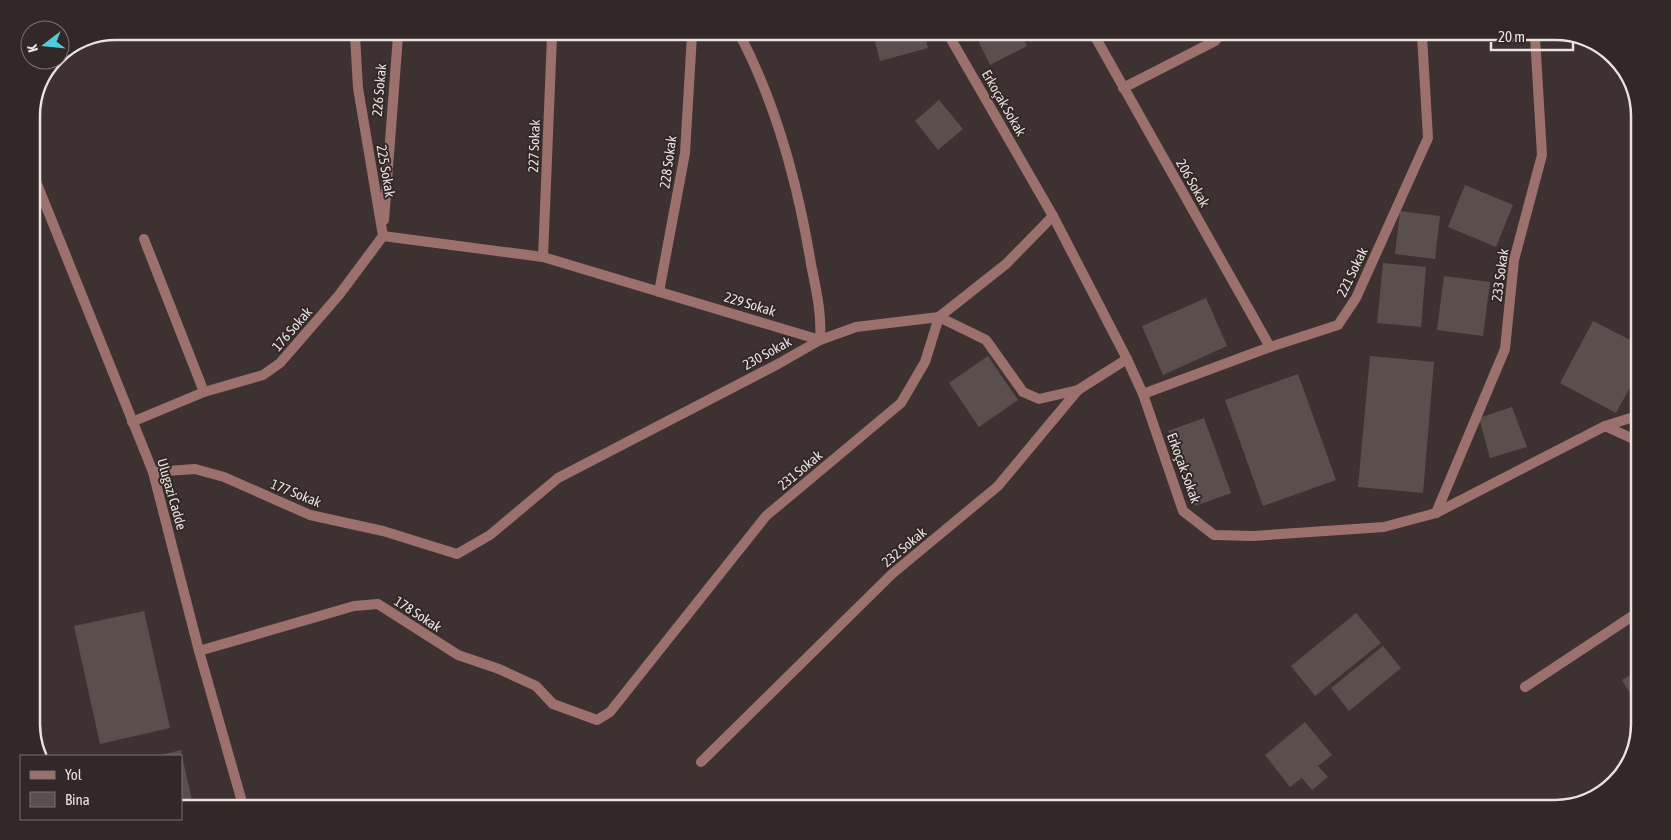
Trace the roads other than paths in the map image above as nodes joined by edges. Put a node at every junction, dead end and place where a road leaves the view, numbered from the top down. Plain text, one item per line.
1 (354, 40) edge
2 (398, 40) edge
3 (552, 40) edge
4 (692, 40) edge
5 (742, 40) edge
6 (951, 40) edge
7 (1096, 40) edge
8 (1216, 40) edge
9 (1422, 40) edge
10 (1534, 40) edge
11 (1123, 88) junction
12 (40, 192) edge
13 (1053, 216) junction
14 (383, 236) junction
15 (144, 240) dead end
16 (544, 258) junction
17 (659, 292) junction
18 (939, 317) junction
19 (820, 340) junction
20 (1270, 347) junction
21 (1126, 359) junction
22 (1078, 390) junction
23 (204, 392) junction
24 (1143, 394) junction
25 (1631, 418) edge
26 (132, 422) junction
27 (1605, 426) junction
28 (1631, 438) edge
29 (153, 472) junction
30 (1436, 513) junction
31 (457, 554) joint
32 (1631, 617) edge
33 (199, 651) junction
34 (1525, 687) dead end
35 (553, 704) joint
36 (701, 762) dead end
37 (241, 800) edge

1 - 14 street, 225 Sokak
2 - 14 street, 226 Sokak
3 - 16 street, 227 Sokak
4 - 17 street, 228 Sokak
5 - 19 street
6 - 13 street, Erkoçak Sokak
7 - 11 street, 206 Sokak
8 - 11 street
9 - 20 street, 221 Sokak
10 - 30 street, 233 Sokak
11 - 20 street, 206 Sokak
12 - 26 street, Ulugazi Cadde
13 - 18 street
13 - 21 street, Erkoçak Sokak
14 - 16 street, 229 Sokak
14 - 23 street, 176 Sokak
15 - 23 street
16 - 17 street, 229 Sokak
17 - 19 street, 229 Sokak
18 - 19 street
18 - 22 street
18 - 35 street, 231 Sokak
19 - 31 street, 230 Sokak
20 - 24 street, 221 Sokak
21 - 22 street, 232 Sokak
21 - 24 street, Erkoçak Sokak
22 - 36 street, 232 Sokak
23 - 26 street, 176 Sokak
24 - 30 street, Erkoçak Sokak
25 - 27 street, Erkoçak Sokak
26 - 29 street, Ulugazi Cadde
27 - 28 street
27 - 30 street, Erkoçak Sokak
29 - 31 street, 177 Sokak
29 - 33 street, Ulugazi Cadde
32 - 34 street
33 - 35 street, 178 Sokak
33 - 37 street, Ulugazi Cadde

